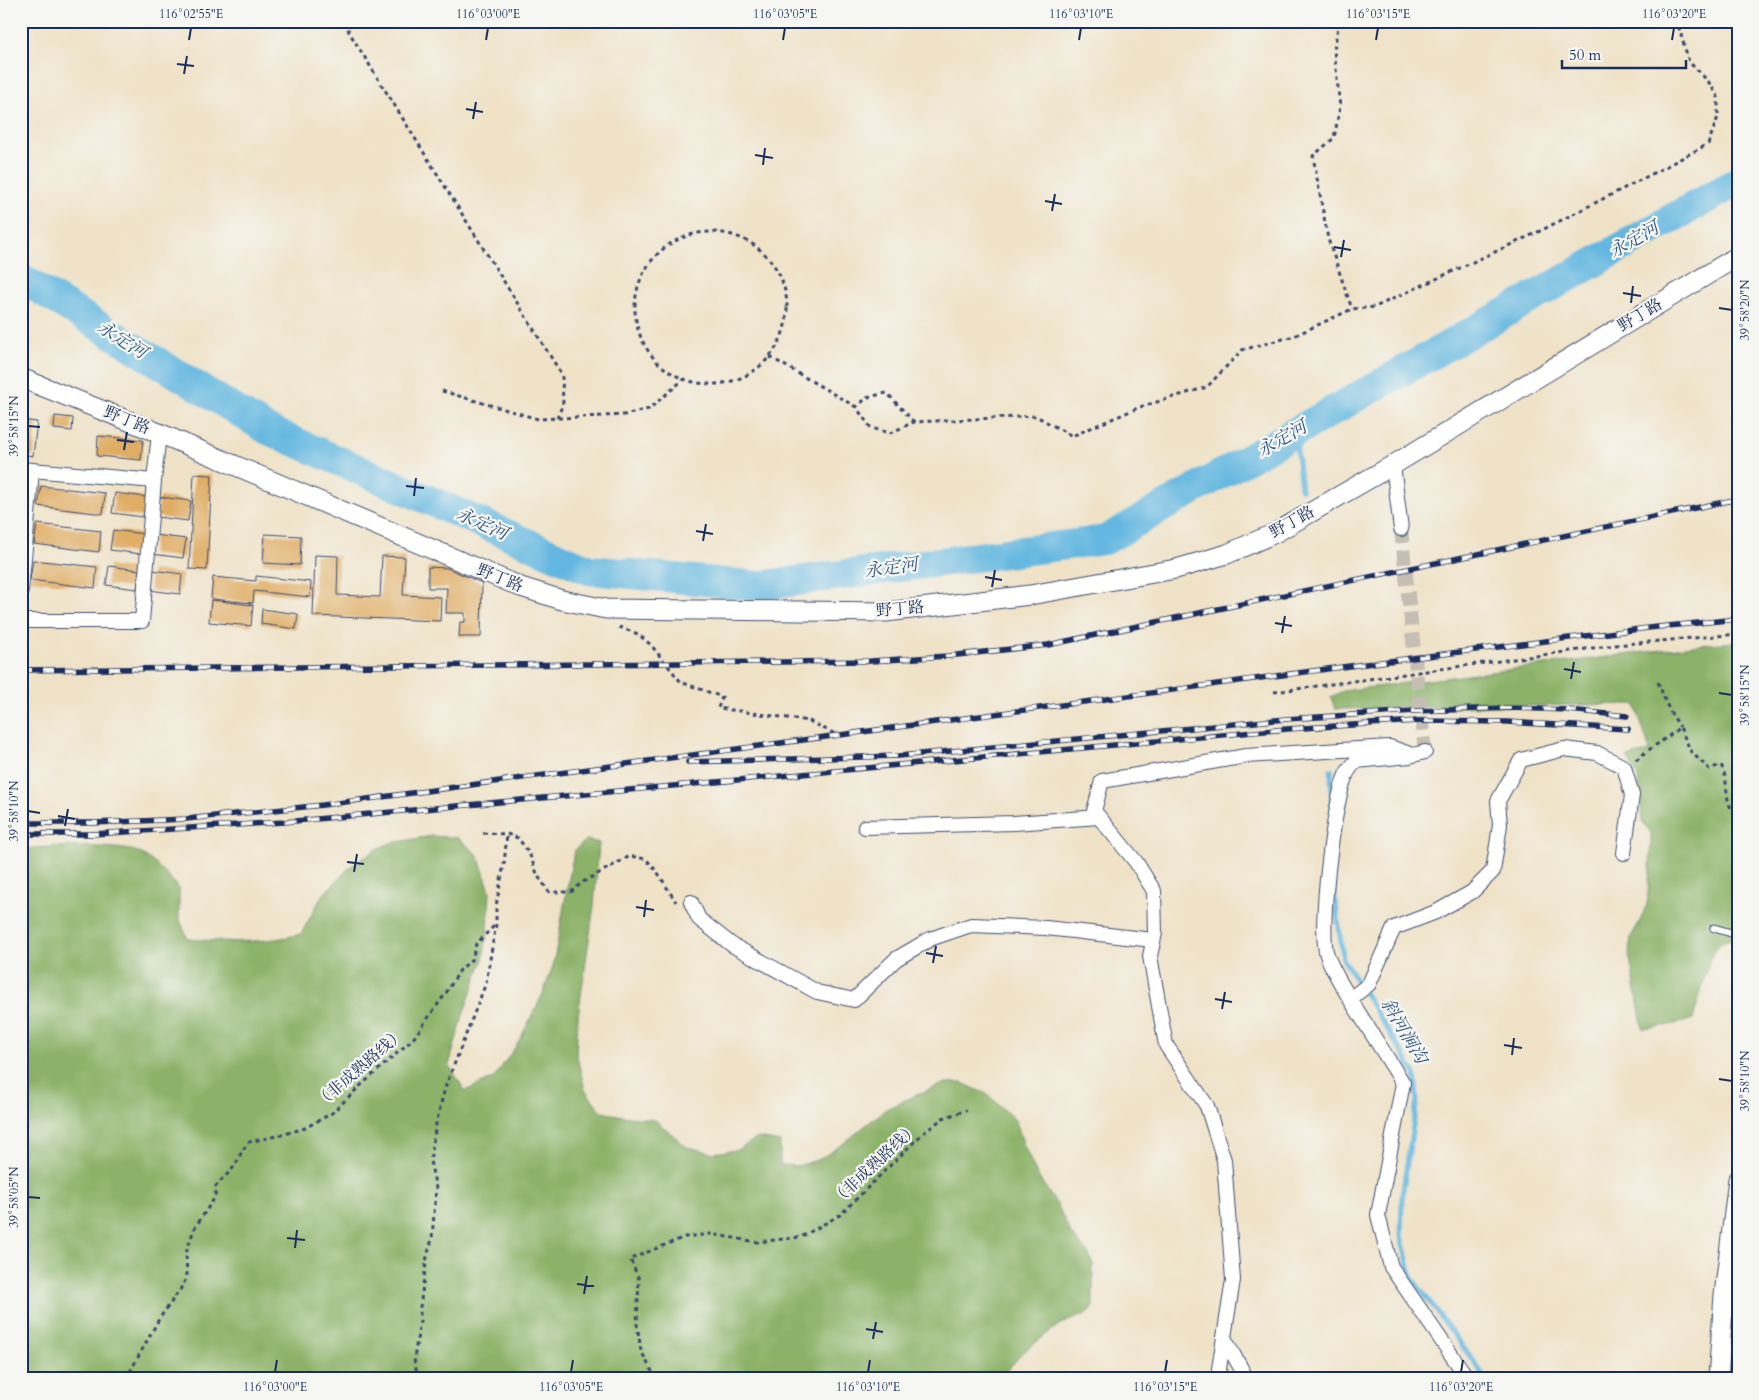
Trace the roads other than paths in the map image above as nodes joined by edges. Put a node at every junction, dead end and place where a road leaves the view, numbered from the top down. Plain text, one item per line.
1 (1738, 256) edge
2 (21, 378) edge
3 (159, 433) junction
4 (1393, 465) junction
5 (26, 470) edge
6 (154, 482) junction
7 (1401, 529) tunnel mouth
8 (21, 591) edge
9 (21, 621) edge
10 (1099, 817) junction
11 (865, 828) dead end
12 (1624, 853) dead end
13 (691, 902) dead end
14 (1714, 928) dead end
15 (1738, 934) edge
16 (1154, 940) junction
17 (1353, 997) junction
18 (1738, 1179) edge
19 (1224, 1338) junction
20 (1220, 1379) edge
21 (1247, 1379) edge
22 (1468, 1379) edge
23 (1718, 1379) edge

1 - 4 main road, 野丁路
2 - 3 main road, 野丁路
3 - 4 main road, 野丁路
3 - 6 street
4 - 7 street
5 - 6 street
5 - 8 street
6 - 9 street
10 - 11 street
10 - 16 street
10 - 17 street
12 - 17 street
13 - 16 street
14 - 15 lane
16 - 19 street
17 - 22 street
18 - 23 main road
19 - 20 street
19 - 21 street

